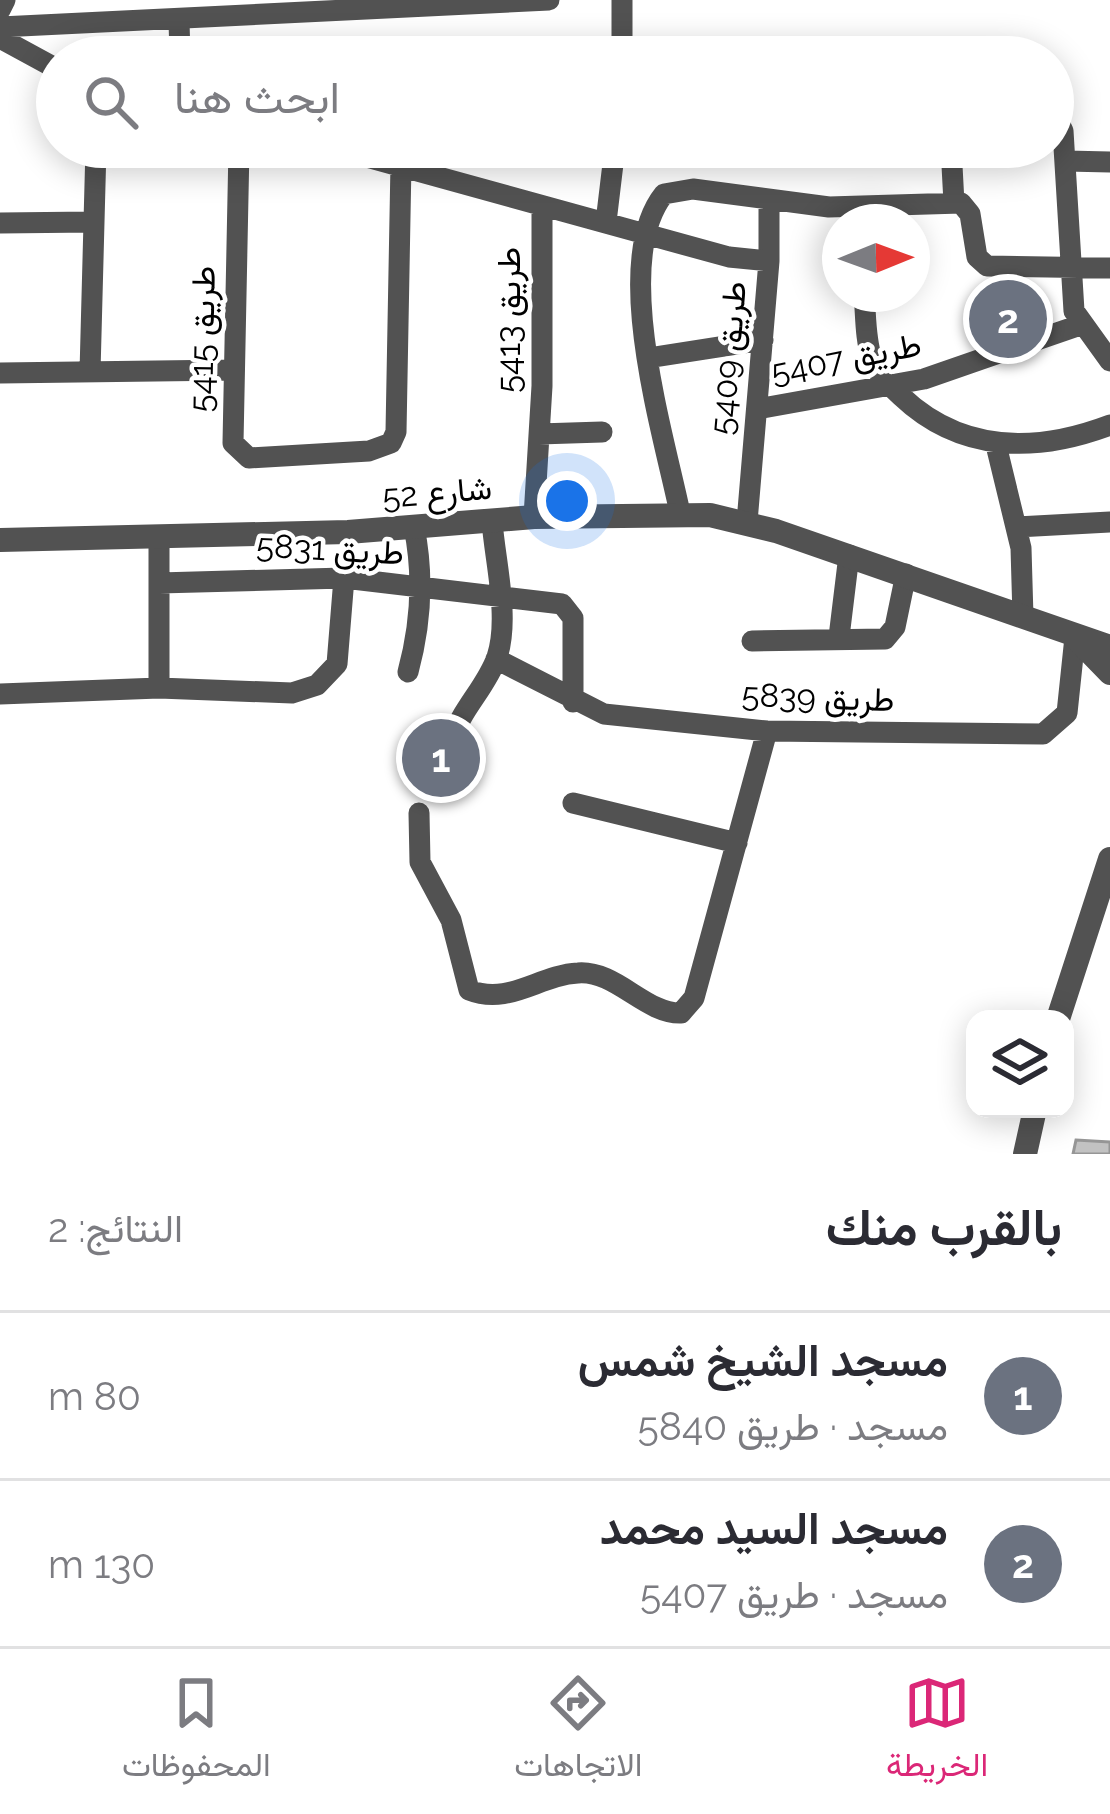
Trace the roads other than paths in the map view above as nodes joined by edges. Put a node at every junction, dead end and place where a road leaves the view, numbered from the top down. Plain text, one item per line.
1 (5, 0) edge
2 (549, 0) edge
3 (622, 0) edge
4 (268, 8) edge
5 (0, 10) edge
6 (179, 21) junction
7 (0, 27) edge
8 (179, 36) edge
9 (622, 36) edge
10 (0, 38) edge
11 (36, 58) edge
12 (1074, 161) edge
13 (1110, 162) edge
14 (95, 168) edge
15 (238, 168) edge
16 (401, 168) edge
17 (417, 168) edge
18 (612, 168) edge
19 (952, 168) edge
20 (1066, 168) edge
21 (769, 199) junction
22 (954, 203) junction
23 (930, 206) edge
24 (542, 207) junction
25 (822, 208) edge
26 (92, 222) junction
27 (606, 222) junction
28 (0, 223) edge
29 (646, 235) junction
30 (769, 261) junction
31 (1073, 267) junction
32 (1110, 268) edge
33 (866, 312) edge
34 (1083, 324) junction
35 (764, 340) junction
36 (648, 358) junction
37 (1110, 361) edge
38 (233, 370) junction
39 (90, 372) junction
40 (0, 373) edge
41 (891, 387) junction
42 (757, 409) junction
43 (1110, 425) edge
44 (602, 432) dead end
45 (539, 434) junction
46 (996, 445) junction
47 (680, 513) junction
48 (534, 517) junction
49 (492, 521) junction
50 (747, 522) junction
51 (1110, 522) edge
52 (414, 527) junction
53 (1017, 527) junction
54 (159, 536) junction
55 (0, 540) edge
56 (849, 555) junction
57 (906, 574) junction
58 (344, 578) junction
59 (159, 583) junction
60 (420, 587) junction
61 (497, 598) junction
62 (1023, 617) junction
63 (839, 637) junction
64 (1075, 637) junction
65 (752, 641) dead end
66 (1110, 647) edge
67 (496, 659) junction
68 (408, 672) dead end
69 (1110, 673) edge
70 (159, 688) junction
71 (0, 694) edge
72 (573, 702) junction
73 (767, 731) junction
74 (452, 742) dead end
75 (573, 803) dead end
76 (418, 813) dead end
77 (737, 843) junction
78 (1110, 859) edge
79 (1061, 1010) edge
80 (1033, 1118) edge
81 (1025, 1154) edge

1 - 5 street
2 - 4 street
3 - 9 street
4 - 6 street
6 - 7 street
6 - 8 street
10 - 11 street
12 - 13 street
14 - 26 street
15 - 38 street, طريق 5415
16 - 38 street, طريق 5415
17 - 24 street
18 - 27 street
19 - 22 street
20 - 31 street
21 - 25 street
21 - 29 street
21 - 30 street, طريق 5409
22 - 23 street
22 - 31 street
24 - 27 street
24 - 45 street, طريق 5413
26 - 28 street
26 - 39 street
27 - 29 street
29 - 30 street
29 - 36 street
30 - 35 street, طريق 5409
31 - 32 street
31 - 34 street
33 - 41 street
34 - 37 street
34 - 41 street, طريق 5407
35 - 36 street
35 - 42 street, طريق 5409
36 - 47 street
38 - 39 street
39 - 40 street
41 - 42 street, طريق 5407
41 - 46 street
42 - 50 street, طريق 5409
43 - 46 street
44 - 45 street, طريق 5413
45 - 48 street, طريق 5413
46 - 53 street
47 - 48 street, شارع 52
47 - 50 street, شارع 52
48 - 49 street, شارع 52
49 - 52 street, شارع 52
49 - 61 street
50 - 56 street, شارع 52
51 - 53 street
52 - 54 street, شارع 52
52 - 60 street
53 - 62 street
54 - 55 street, شارع 52
54 - 59 street
56 - 57 street, شارع 52
56 - 63 street
57 - 62 street, شارع 52
57 - 63 street
58 - 59 street, طريق 5831
58 - 60 street, طريق 5831
58 - 70 street
59 - 70 street
60 - 61 street, طريق 5831
60 - 68 street
61 - 67 street
61 - 72 street, طريق 5831
62 - 64 street, شارع 52
63 - 65 street
64 - 66 street, شارع 52
64 - 69 street, شارع 52
64 - 73 street, طريق 5839
67 - 72 street, طريق 5839
67 - 74 street
70 - 71 street
72 - 73 street, طريق 5839
73 - 77 street
75 - 77 street
76 - 77 street
78 - 79 street
80 - 81 street

